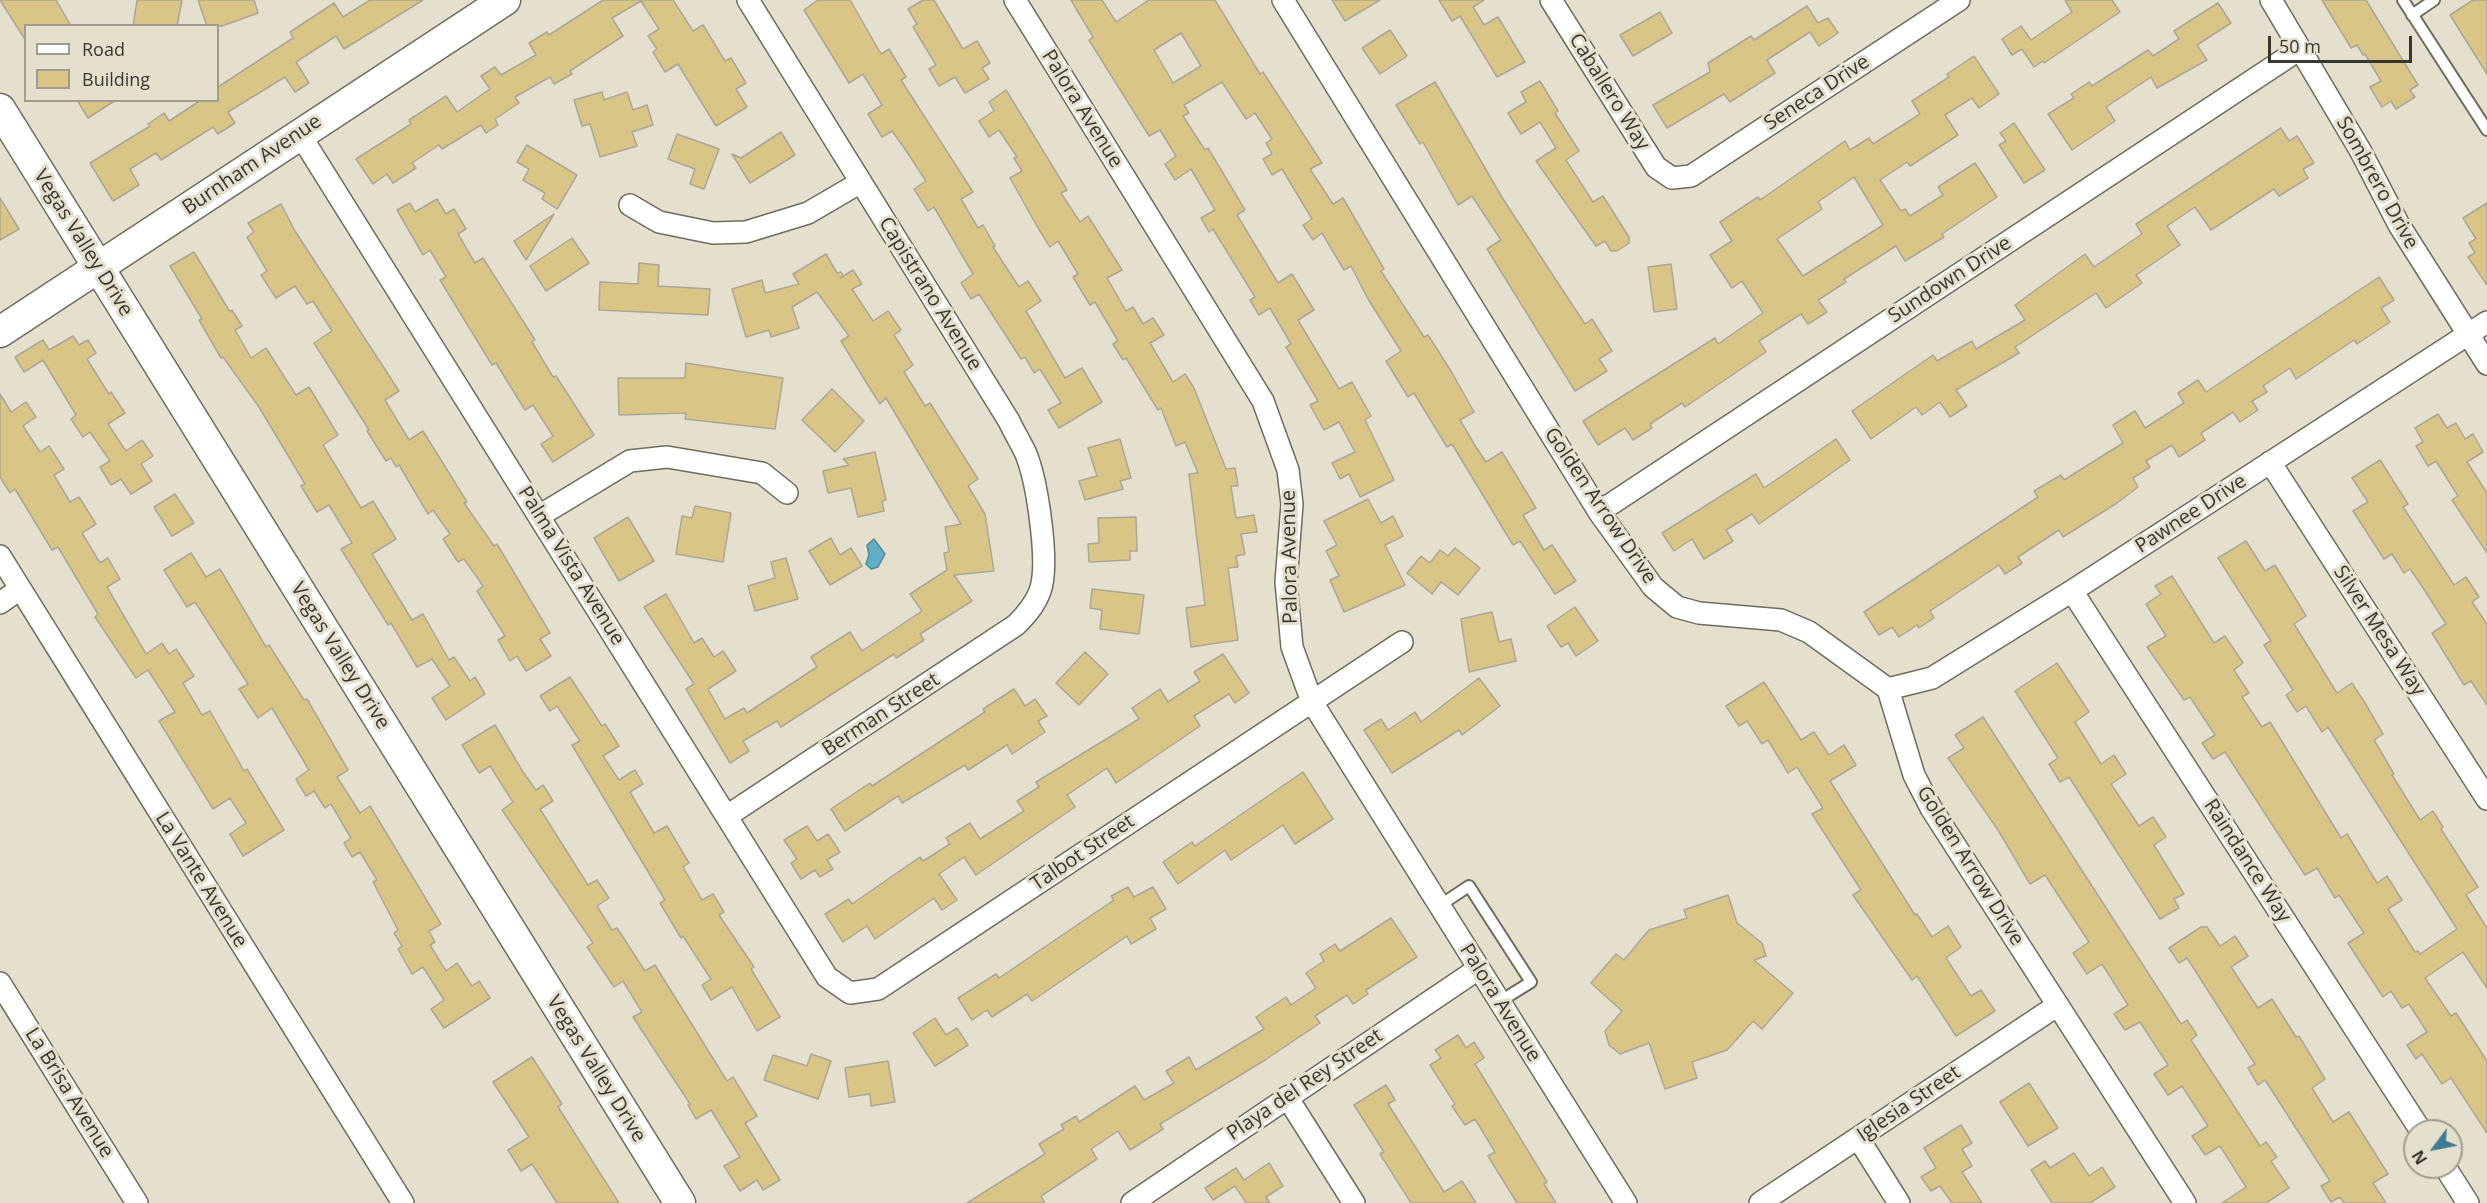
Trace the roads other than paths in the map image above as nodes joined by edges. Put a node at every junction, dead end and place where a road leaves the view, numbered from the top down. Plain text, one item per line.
1 (505, 0) edge
2 (748, 0) edge
3 (1015, 0) edge
4 (1283, 0) edge
5 (1551, 0) edge
6 (1959, 0) edge
7 (2271, 0) edge
8 (2403, 0) edge
9 (2434, 0) edge
10 (2412, 15) junction
11 (2300, 49) junction
12 (0, 109) edge
13 (2487, 130) edge
14 (299, 133) junction
15 (1672, 178) joint
16 (861, 182) junction
17 (630, 205) dead end
18 (98, 268) junction
19 (2487, 322) edge
20 (0, 332) edge
21 (2467, 334) junction
22 (2487, 364) edge
23 (2270, 462) junction
24 (787, 493) dead end
25 (1599, 512) junction
26 (539, 516) junction
27 (0, 556) edge
28 (20, 589) junction
29 (2072, 591) junction
30 (0, 603) edge
31 (1032, 609) joint
32 (1402, 642) dead end
33 (1888, 689) junction
34 (1311, 702) junction
35 (2487, 799) edge
36 (727, 816) junction
37 (1439, 906) junction
38 (1478, 969) junction
39 (0, 983) edge
40 (849, 993) joint
41 (1499, 1002) junction
42 (2058, 1005) junction
43 (1287, 1097) junction
44 (2413, 1119) edge
45 (1858, 1138) junction
46 (2453, 1179) edge
47 (137, 1203) edge
48 (403, 1203) edge
49 (680, 1203) edge
50 (1132, 1203) edge
51 (1354, 1203) edge
52 (1626, 1203) edge
53 (1760, 1203) edge
54 (1899, 1203) edge
55 (2185, 1203) edge
56 (2468, 1203) edge

1 - 14 street, Burnham Avenue
2 - 16 street, Capistrano Avenue
3 - 34 street, Palora Avenue
4 - 25 street, Golden Arrow Drive
5 - 15 street, Caballero Way
6 - 15 street, Seneca Drive
7 - 11 street, Sombrero Drive
8 - 10 lane
9 - 10 lane
10 - 13 lane
11 - 21 street, Sombrero Drive
11 - 25 street, Sundown Drive
12 - 18 street, Vegas Valley Drive
14 - 18 street, Burnham Avenue
14 - 26 street, Palma Vista Avenue
16 - 17 street
16 - 31 street, Capistrano Avenue
18 - 20 street, Burnham Avenue
18 - 49 street, Vegas Valley Drive
19 - 21 street, Pawnee Drive
21 - 22 street, Sombrero Drive
21 - 23 street, Pawnee Drive
23 - 29 street, Pawnee Drive
23 - 35 street, Silver Mesa Way
24 - 26 street
25 - 33 street, Golden Arrow Drive
26 - 36 street, Palma Vista Avenue
27 - 28 street, La Vante Avenue
28 - 30 street
28 - 48 street, La Vante Avenue
29 - 33 street, Pawnee Drive
29 - 44 street, Raindance Way
31 - 36 street, Berman Street
32 - 34 street, Talbot Street
33 - 42 street, Golden Arrow Drive
34 - 37 street, Palora Avenue
34 - 40 street, Talbot Street
36 - 40 street, Palma Vista Avenue
37 - 38 street, Palora Avenue
37 - 41 lane
38 - 41 street, Palora Avenue
38 - 43 street, Playa del Rey Street
39 - 47 street, La Brisa Avenue
41 - 52 street, Palora Avenue
42 - 45 street, Iglesia Street
42 - 55 street, Golden Arrow Drive
43 - 50 street, Playa del Rey Street
43 - 51 street
45 - 53 street, Iglesia Street
45 - 54 street
46 - 56 street

